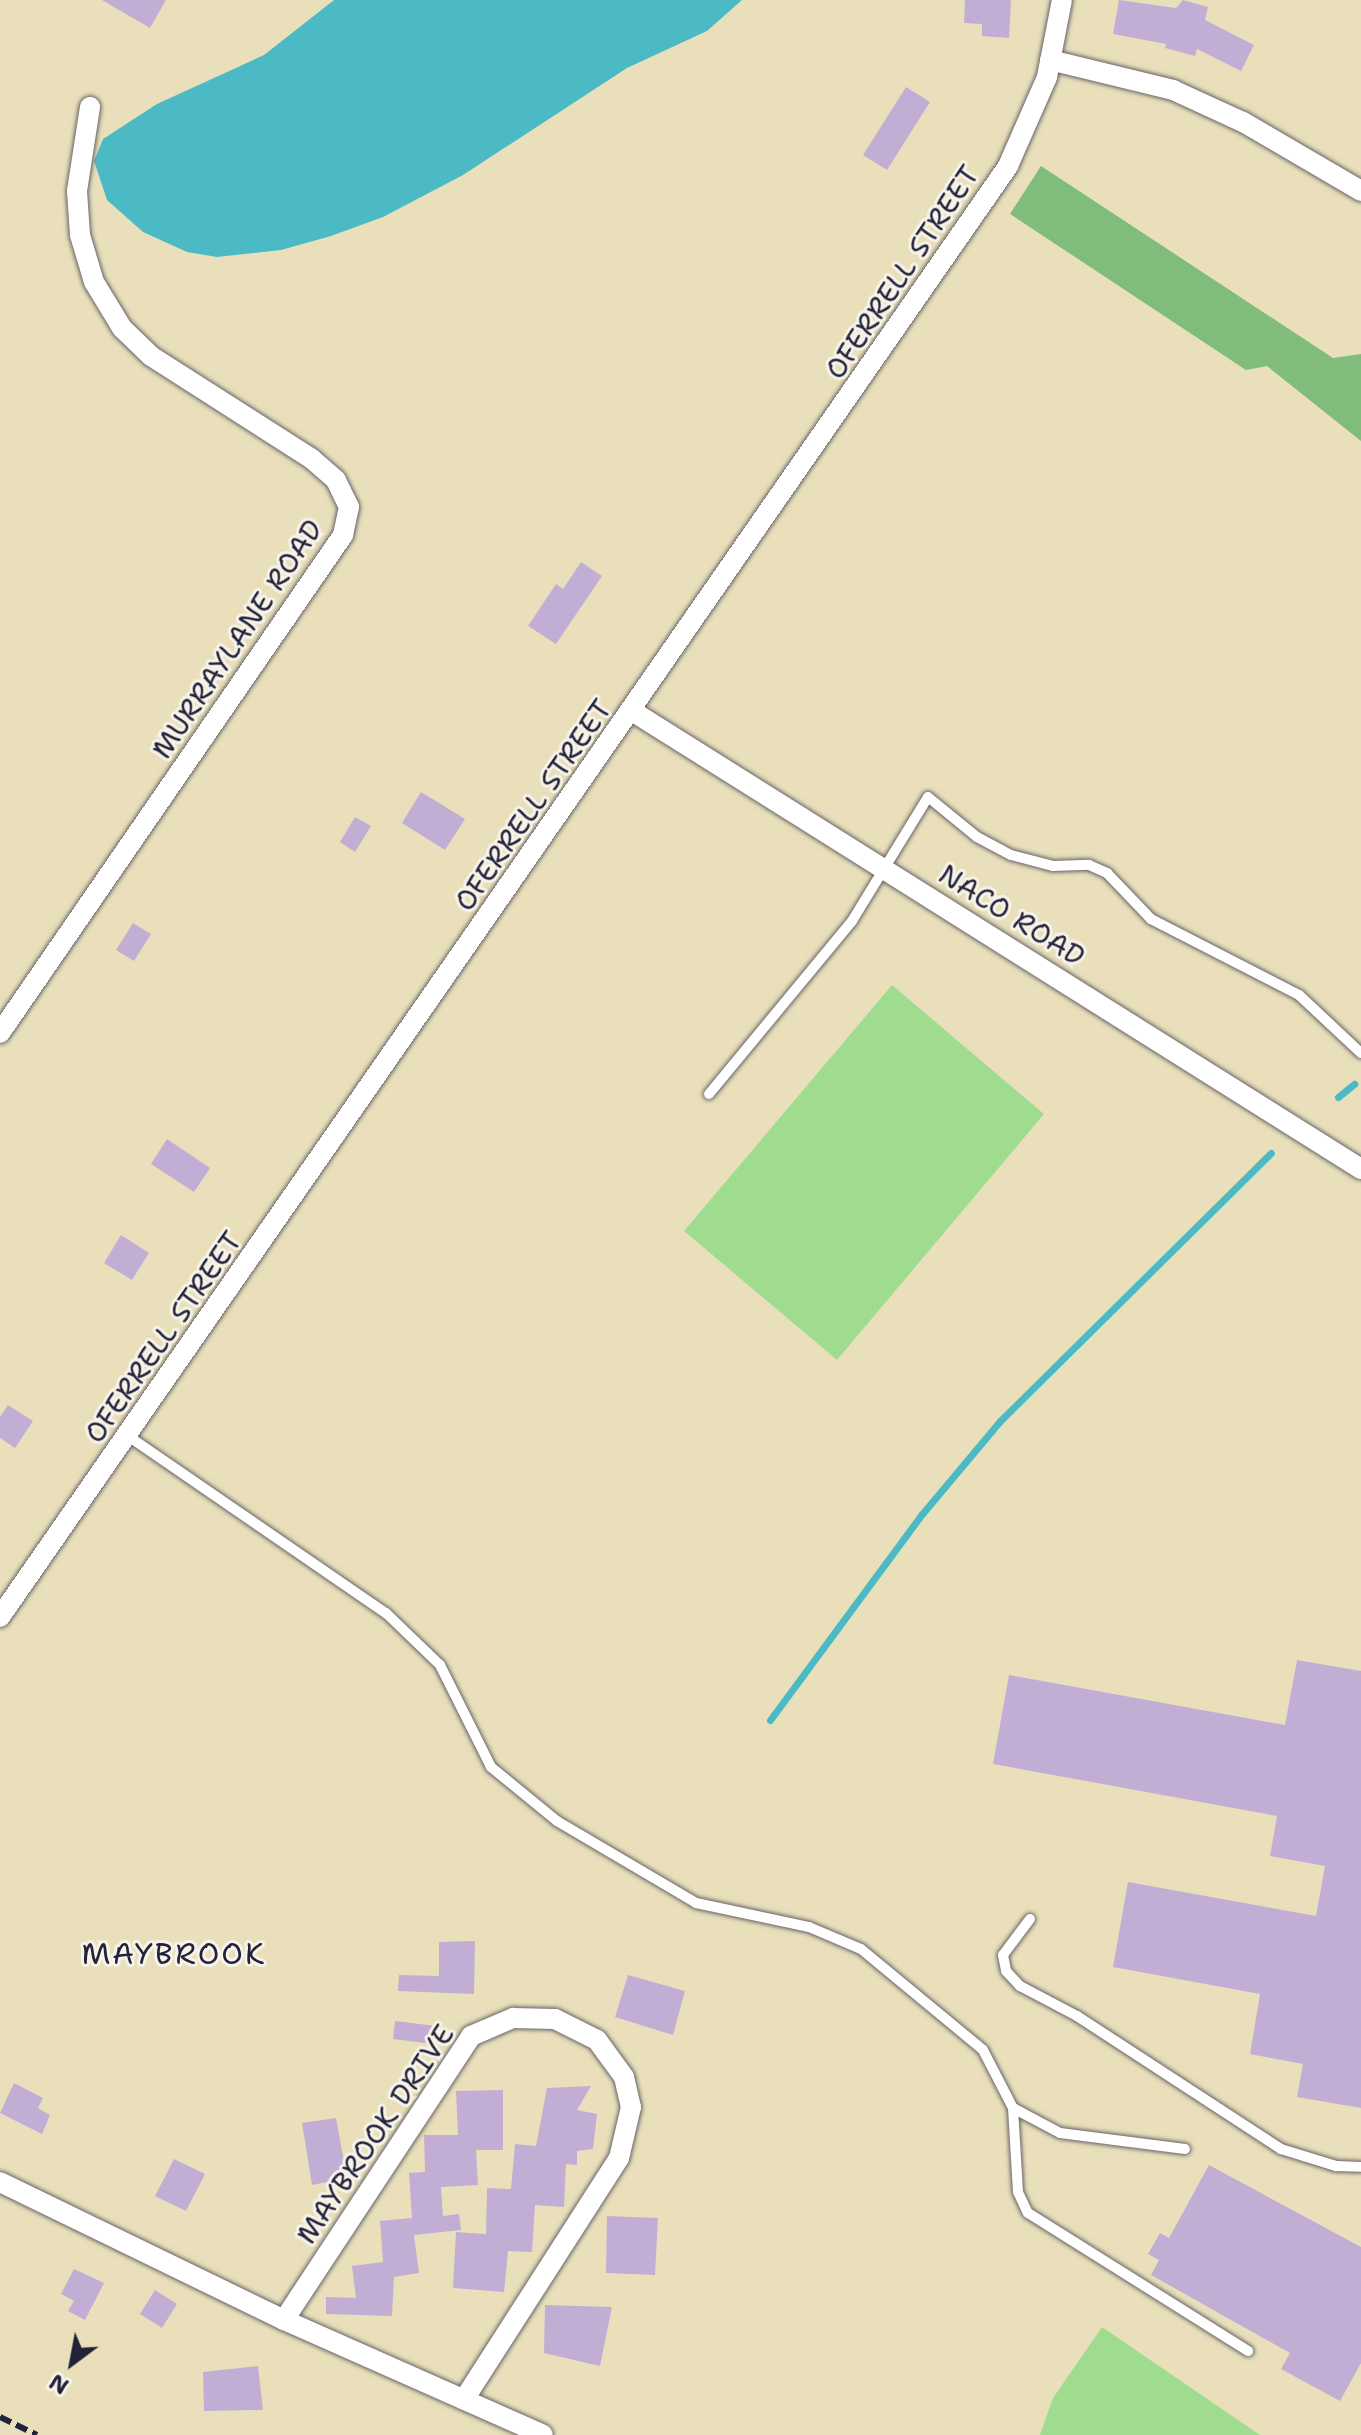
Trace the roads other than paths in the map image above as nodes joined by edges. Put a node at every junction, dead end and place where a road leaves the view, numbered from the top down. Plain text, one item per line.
1 (1062, 0) edge
2 (1050, 60) junction
3 (90, 107) dead end
4 (1361, 191) edge
5 (632, 711) junction
6 (883, 867) junction
7 (0, 1033) edge
8 (1361, 1053) edge
9 (709, 1094) dead end
10 (1361, 1169) edge
11 (128, 1436) junction
12 (0, 1617) edge
13 (1030, 1919) dead end
14 (1013, 2108) junction
15 (1185, 2149) dead end
16 (1361, 2167) edge
17 (0, 2182) edge
18 (284, 2320) junction
19 (1248, 2351) dead end
20 (464, 2399) junction
21 (543, 2435) edge

1 - 2 street, OFERRELL STREET
2 - 4 street
2 - 5 street, OFERRELL STREET
3 - 7 street, MURRAYLANE ROAD
5 - 6 street, NACO ROAD
5 - 11 street, OFERRELL STREET
6 - 8 lane
6 - 9 lane
6 - 10 street, NACO ROAD
11 - 12 street, OFERRELL STREET
11 - 14 lane
13 - 16 lane
14 - 15 lane
14 - 19 lane
17 - 18 street
18 - 20 street
18 - 20 street, MAYBROOK DRIVE
20 - 21 street

